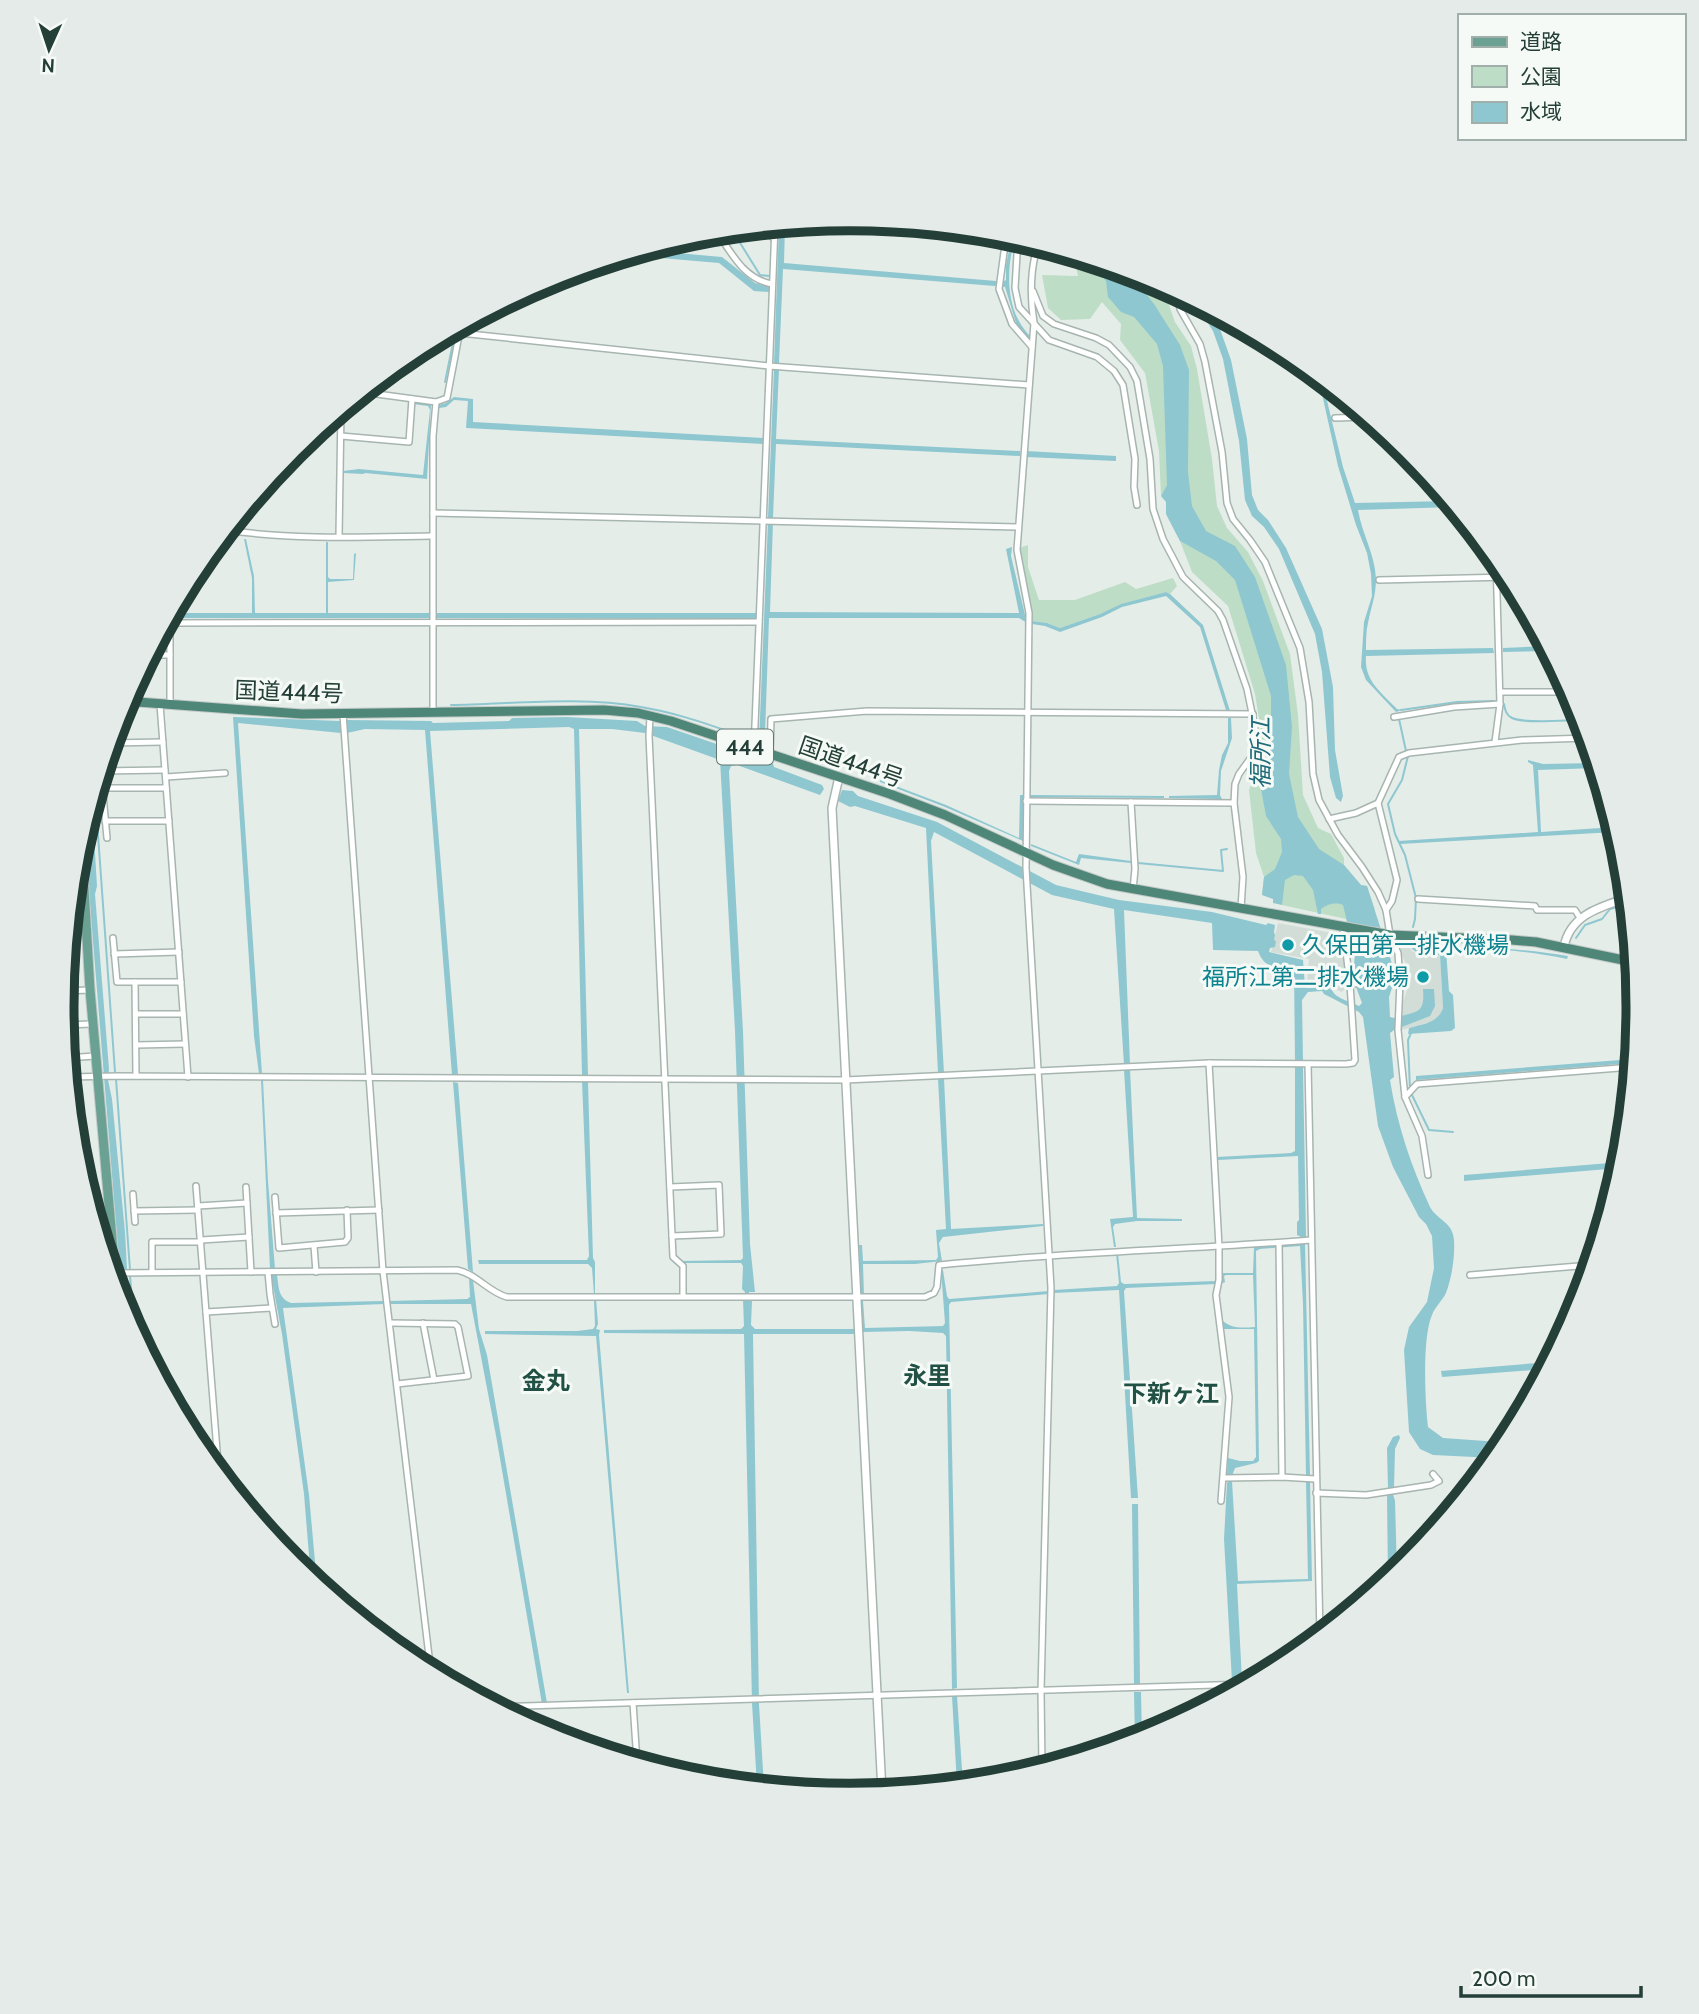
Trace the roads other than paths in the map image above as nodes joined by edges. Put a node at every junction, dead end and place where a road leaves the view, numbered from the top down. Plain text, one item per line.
1 (774, 235) edge
2 (772, 236) edge
3 (774, 239) junction
4 (724, 242) edge
5 (1006, 247) edge
6 (1018, 250) edge
7 (1036, 254) edge
8 (772, 284) junction
9 (1032, 288) junction
10 (1179, 305) edge
11 (1034, 324) junction
12 (465, 334) edge
13 (459, 337) edge
14 (1032, 348) junction
15 (769, 366) junction
16 (1029, 385) junction
17 (373, 394) edge
18 (412, 399) junction
19 (436, 402) junction
20 (1353, 417) edge
21 (1335, 418) dead end
22 (341, 421) edge
23 (341, 436) junction
24 (1137, 505) dead end
25 (433, 513) junction
26 (763, 520) junction
27 (1017, 527) junction
28 (237, 531) edge
29 (432, 536) junction
30 (339, 537) junction
31 (1496, 577) edge
32 (1497, 579) edge
33 (1379, 580) dead end
34 (433, 622) junction
35 (759, 622) junction
36 (175, 623) edge
37 (169, 635) edge
38 (159, 655) edge
39 (170, 655) junction
40 (1500, 692) junction
41 (1558, 692) edge
42 (137, 702) edge
43 (1500, 704) junction
44 (165, 705) junction
45 (433, 712) junction
46 (1028, 712) junction
47 (1253, 714) junction
48 (1397, 716) dead end
49 (650, 719) junction
50 (344, 722) junction
51 (1577, 739) edge
52 (121, 743) edge
53 (163, 743) junction
54 (1495, 743) junction
55 (754, 750) junction
56 (770, 755) junction
57 (165, 770) junction
58 (111, 772) edge
59 (225, 773) dead end
60 (166, 777) junction
61 (839, 777) junction
62 (106, 788) edge
63 (166, 788) junction
64 (103, 797) edge
65 (1026, 801) junction
66 (1132, 802) junction
67 (1234, 803) junction
68 (1378, 803) junction
69 (1329, 820) junction
70 (105, 821) junction
71 (169, 821) junction
72 (107, 838) dead end
73 (1026, 852) junction
74 (84, 882) edge
75 (84, 886) joint
76 (1133, 890) junction
77 (1418, 899) dead end
78 (1618, 901) edge
79 (1241, 909) junction
80 (1386, 910) junction
81 (1580, 918) junction
82 (1343, 927) junction
83 (1390, 935) junction
84 (113, 938) dead end
85 (1564, 947) junction
86 (178, 952) junction
87 (114, 954) junction
88 (1624, 960) edge
89 (1400, 981) junction
90 (135, 982) junction
91 (181, 982) junction
92 (1354, 984) junction
93 (90, 990) junction
94 (74, 991) edge
95 (136, 1014) junction
96 (183, 1014) junction
97 (92, 1024) junction
98 (74, 1025) edge
99 (185, 1044) junction
100 (136, 1045) junction
101 (95, 1056) junction
102 (75, 1057) edge
103 (1209, 1063) junction
104 (1308, 1065) junction
105 (1623, 1069) edge
106 (1038, 1072) junction
107 (98, 1076) junction
108 (136, 1076) junction
109 (77, 1077) edge
110 (188, 1077) junction
111 (369, 1078) junction
112 (665, 1080) junction
113 (845, 1080) junction
114 (1405, 1097) junction
115 (1428, 1175) dead end
116 (197, 1186) dead end
117 (246, 1186) dead end
118 (670, 1186) junction
119 (132, 1194) dead end
120 (275, 1197) dead end
121 (247, 1203) junction
122 (198, 1208) junction
123 (347, 1210) junction
124 (379, 1210) junction
125 (134, 1211) junction
126 (276, 1213) junction
127 (135, 1222) dead end
128 (106, 1226) edge
129 (111, 1226) junction
130 (672, 1236) junction
131 (249, 1237) junction
132 (1311, 1240) junction
133 (201, 1241) junction
134 (1279, 1243) junction
135 (314, 1246) junction
136 (1219, 1247) junction
137 (1048, 1255) junction
138 (1580, 1266) edge
139 (121, 1271) edge
140 (383, 1271) junction
141 (152, 1272) junction
142 (203, 1272) junction
143 (251, 1272) junction
144 (268, 1272) junction
145 (316, 1272) junction
146 (121, 1273) edge
147 (1470, 1275) dead end
148 (683, 1296) junction
149 (856, 1298) junction
150 (272, 1308) junction
151 (206, 1312) junction
152 (390, 1323) junction
153 (423, 1323) junction
154 (275, 1324) dead end
155 (434, 1380) junction
156 (397, 1384) junction
157 (217, 1456) edge
158 (1433, 1474) dead end
159 (1282, 1477) junction
160 (1224, 1478) junction
161 (1315, 1479) junction
162 (1316, 1493) junction
163 (1222, 1501) dead end
164 (1320, 1625) edge
165 (429, 1659) edge
166 (1227, 1685) edge
167 (1041, 1691) junction
168 (877, 1696) junction
169 (633, 1703) junction
170 (514, 1706) edge
171 (636, 1753) edge
172 (1042, 1759) edge
173 (881, 1782) edge

1 - 3 street
2 - 3 street
3 - 8 street
4 - 8 street
5 - 14 street
6 - 11 street
7 - 9 street
8 - 15 street
9 - 11 street
9 - 47 street
10 - 69 street
11 - 14 street
11 - 24 street
12 - 15 street
13 - 19 street
14 - 16 street
15 - 16 street
15 - 26 street
16 - 27 street
17 - 18 street
18 - 19 street
18 - 23 street
19 - 25 street
20 - 21 street
22 - 23 street
23 - 30 street
25 - 26 street
25 - 29 street
26 - 27 street
26 - 35 street
27 - 46 street
28 - 30 street
29 - 30 street
29 - 34 street
31 - 33 street
32 - 40 street
34 - 35 street
34 - 36 street
34 - 45 street
35 - 55 street
37 - 39 street
38 - 39 street
39 - 44 street
40 - 41 street
40 - 43 street
42 - 44 highway, 国道444号 / 444
43 - 48 street
43 - 54 street
44 - 50 highway, 国道444号 / 444
44 - 53 street
45 - 49 highway, 国道444号 / 444
45 - 50 highway, 国道444号 / 444
46 - 47 street
46 - 56 street
46 - 65 street
47 - 67 street
49 - 55 highway, 国道444号 / 444
49 - 112 street
50 - 111 street
51 - 54 street
52 - 53 street
53 - 57 street
54 - 68 street
55 - 56 highway, 国道444号 / 444
56 - 61 highway, 国道444号 / 444
57 - 58 street
57 - 60 street
59 - 60 street
60 - 63 street
61 - 73 highway, 国道444号 / 444
61 - 113 street
62 - 63 street
63 - 71 street
64 - 70 street
65 - 66 street
65 - 73 street
66 - 67 street
66 - 76 street
67 - 79 street
68 - 69 street
68 - 80 street
69 - 80 street
70 - 71 street
70 - 72 street
71 - 86 street
73 - 76 highway, 国道444号 / 444
73 - 106 street
74 - 75 main road
75 - 93 main road
76 - 79 highway, 国道444号 / 444
77 - 81 street
78 - 81 street
79 - 82 highway, 国道444号 / 444
80 - 83 street
81 - 85 street
82 - 83 highway, 444
82 - 92 street
83 - 85 highway, 444
83 - 89 street
84 - 87 street
85 - 88 highway, 444
86 - 87 street
86 - 91 street
87 - 90 street
89 - 92 street
89 - 114 street
90 - 91 street
90 - 95 street
91 - 96 street
92 - 104 street
93 - 94 street
93 - 97 main road
95 - 96 street
95 - 100 street
96 - 99 street
97 - 98 street
97 - 101 main road
99 - 100 street
99 - 110 street
100 - 108 street
101 - 102 street
101 - 107 main road
103 - 104 street
103 - 106 street
103 - 136 street
104 - 132 street
105 - 114 street
106 - 113 street
106 - 137 street
107 - 108 street
107 - 109 street
107 - 129 main road
108 - 110 street
110 - 111 street
111 - 112 street
111 - 124 street
112 - 113 street
112 - 118 street
113 - 149 street
114 - 115 street
116 - 122 street
117 - 121 street
118 - 130 street
118 - 130 street
119 - 125 street
120 - 126 street
121 - 122 street
121 - 131 street
122 - 125 street
122 - 133 street
123 - 124 street
123 - 126 street
123 - 135 street
124 - 140 street
125 - 127 street
126 - 135 street
128 - 129 street
129 - 139 main road
130 - 148 street
131 - 133 street
131 - 143 street
132 - 134 street
132 - 161 street
133 - 141 street
133 - 142 street
134 - 136 street
134 - 159 street
135 - 145 street
136 - 137 street
136 - 160 street
137 - 149 street
137 - 167 street
138 - 147 street
140 - 145 street
140 - 148 street
140 - 152 street
141 - 142 street
141 - 146 street
142 - 143 street
142 - 151 street
143 - 144 street
144 - 145 street
144 - 150 street
148 - 149 street
149 - 168 street
150 - 151 street
150 - 154 street
151 - 157 street
152 - 153 street
152 - 156 street
153 - 155 street
153 - 155 street
155 - 156 street
156 - 165 street
158 - 162 street
159 - 160 street
159 - 161 street
160 - 163 street
161 - 162 street
162 - 164 street
166 - 167 street
167 - 168 street
167 - 172 street
168 - 169 street
168 - 173 street
169 - 170 street
169 - 171 street

